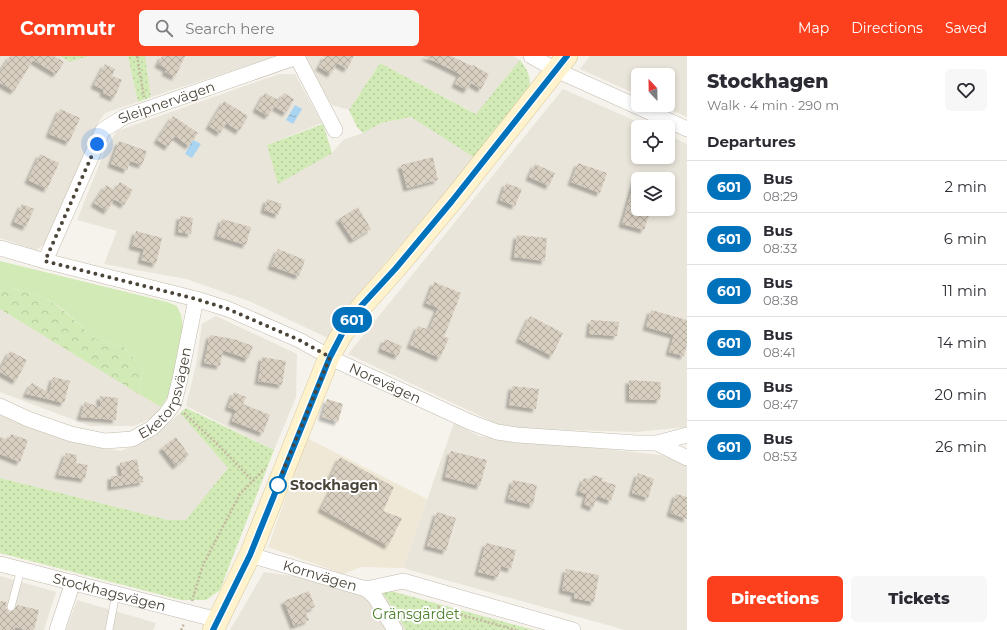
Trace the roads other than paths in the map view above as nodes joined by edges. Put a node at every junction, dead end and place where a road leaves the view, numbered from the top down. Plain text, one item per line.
1 (531, 56) edge
2 (298, 57) edge
3 (561, 63) edge
4 (335, 130) dead end
5 (687, 130) edge
6 (0, 248) edge
7 (45, 261) junction
8 (196, 299) junction
9 (330, 357) junction
10 (0, 406) edge
11 (687, 435) edge
12 (657, 442) junction
13 (687, 458) edge
14 (250, 555) junction
15 (0, 564) edge
16 (21, 569) junction
17 (73, 582) junction
18 (366, 589) junction
19 (116, 593) junction
20 (11, 607) dead end
21 (216, 625) edge
22 (57, 630) edge
23 (108, 630) edge
24 (395, 630) edge
25 (573, 630) edge

1 - 3 street
2 - 4 street
2 - 7 street, Sleipnervägen
3 - 5 street
3 - 9 street
6 - 7 street, Norevägen
7 - 8 street, Norevägen
8 - 9 street, Norevägen
8 - 10 street, Eketorpsvägen
9 - 12 street, Norevägen
9 - 14 street
11 - 12 street, Norevägen
12 - 13 street
14 - 18 street, Kornvägen
14 - 21 street
15 - 16 street, Stockhagsvägen
16 - 17 street, Stockhagsvägen
16 - 20 lane
17 - 19 street, Stockhagsvägen
17 - 22 street
18 - 24 street, Kornvägen
18 - 25 street
19 - 21 street, Stockhagsvägen
19 - 23 lane

